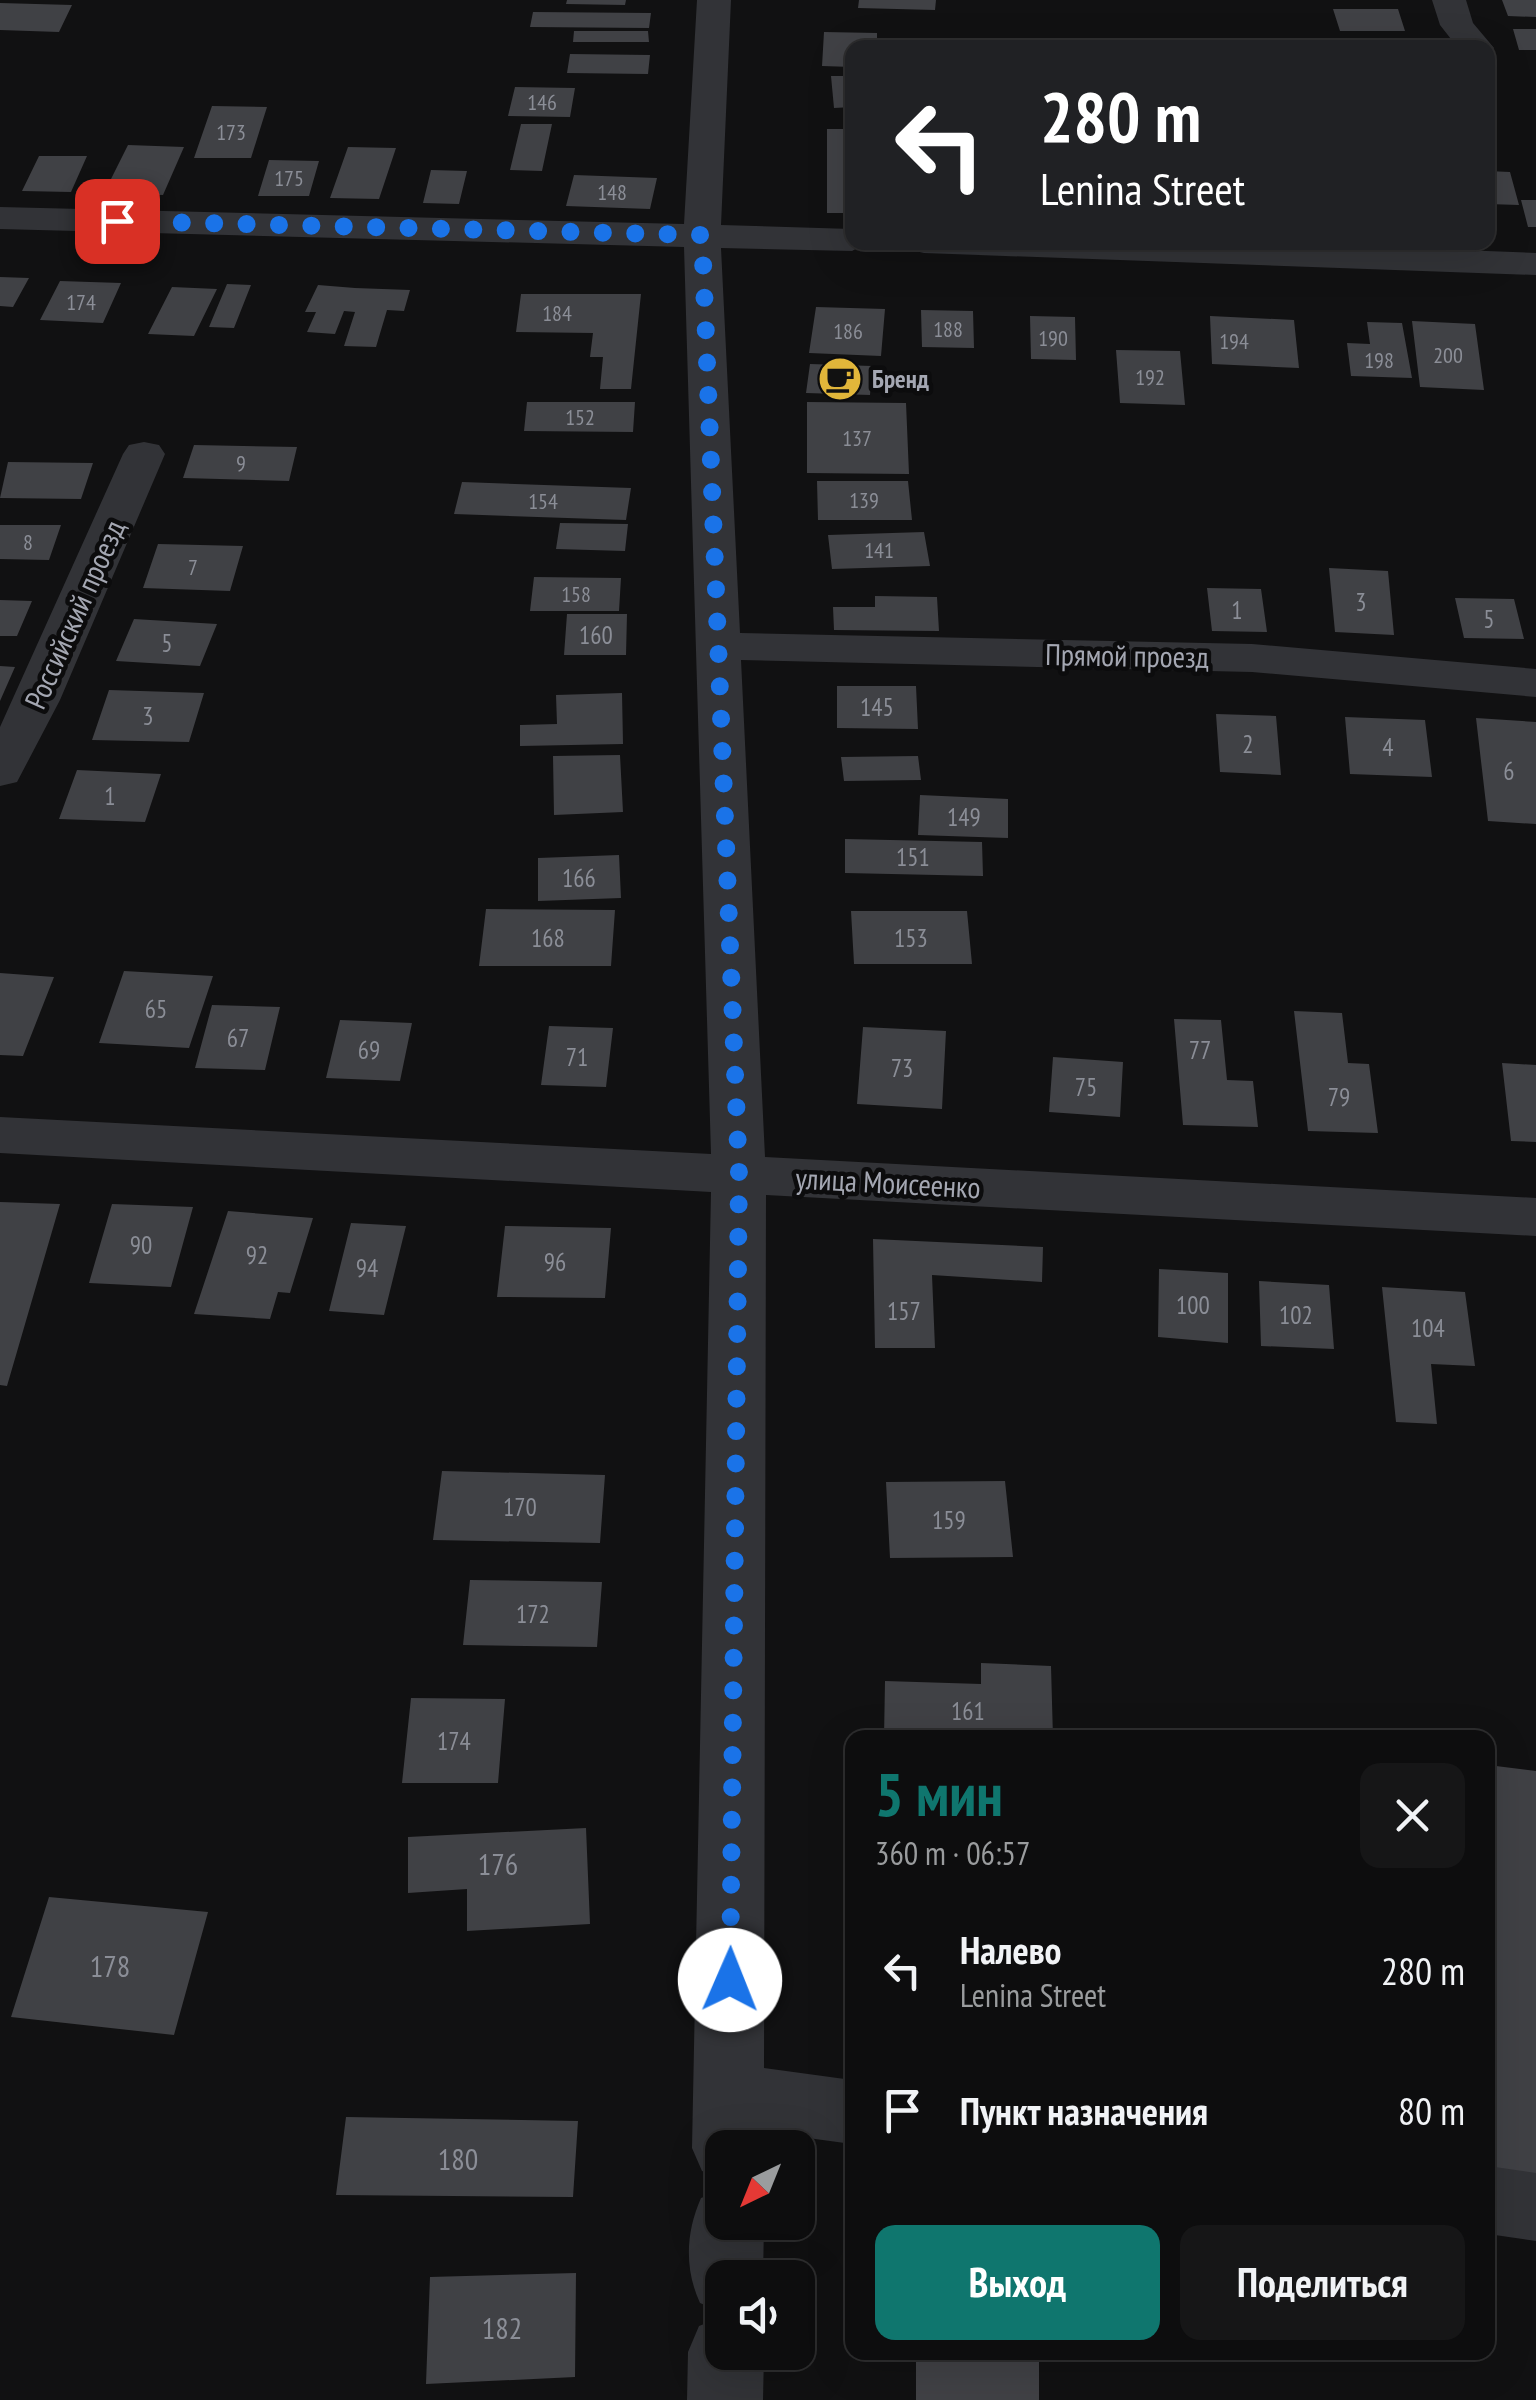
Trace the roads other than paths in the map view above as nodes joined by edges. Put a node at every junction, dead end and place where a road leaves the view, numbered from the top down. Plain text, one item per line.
1 (714, 0) edge
2 (1449, 0) edge
3 (1470, 40) edge
4 (0, 218) edge
5 (702, 235) junction
6 (845, 240) edge
7 (1235, 250) edge
8 (1536, 264) edge
9 (144, 454) dead end
10 (718, 646) junction
11 (1536, 682) edge
12 (0, 772) edge
13 (0, 1135) edge
14 (739, 1174) junction
15 (1536, 1217) edge
16 (845, 2113) edge
17 (728, 2121) edge
18 (1495, 2201) edge
19 (1536, 2207) edge
20 (726, 2370) edge
21 (725, 2400) edge

1 - 5 street
2 - 3 street
4 - 5 street
5 - 6 street
5 - 10 street
7 - 8 street
9 - 12 street, Российский проезд
10 - 11 street, Прямой проезд
10 - 14 street
13 - 14 street, улица Моисеенко
14 - 15 street, улица Моисеенко
14 - 17 street
16 - 17 street
18 - 19 street
20 - 21 street

